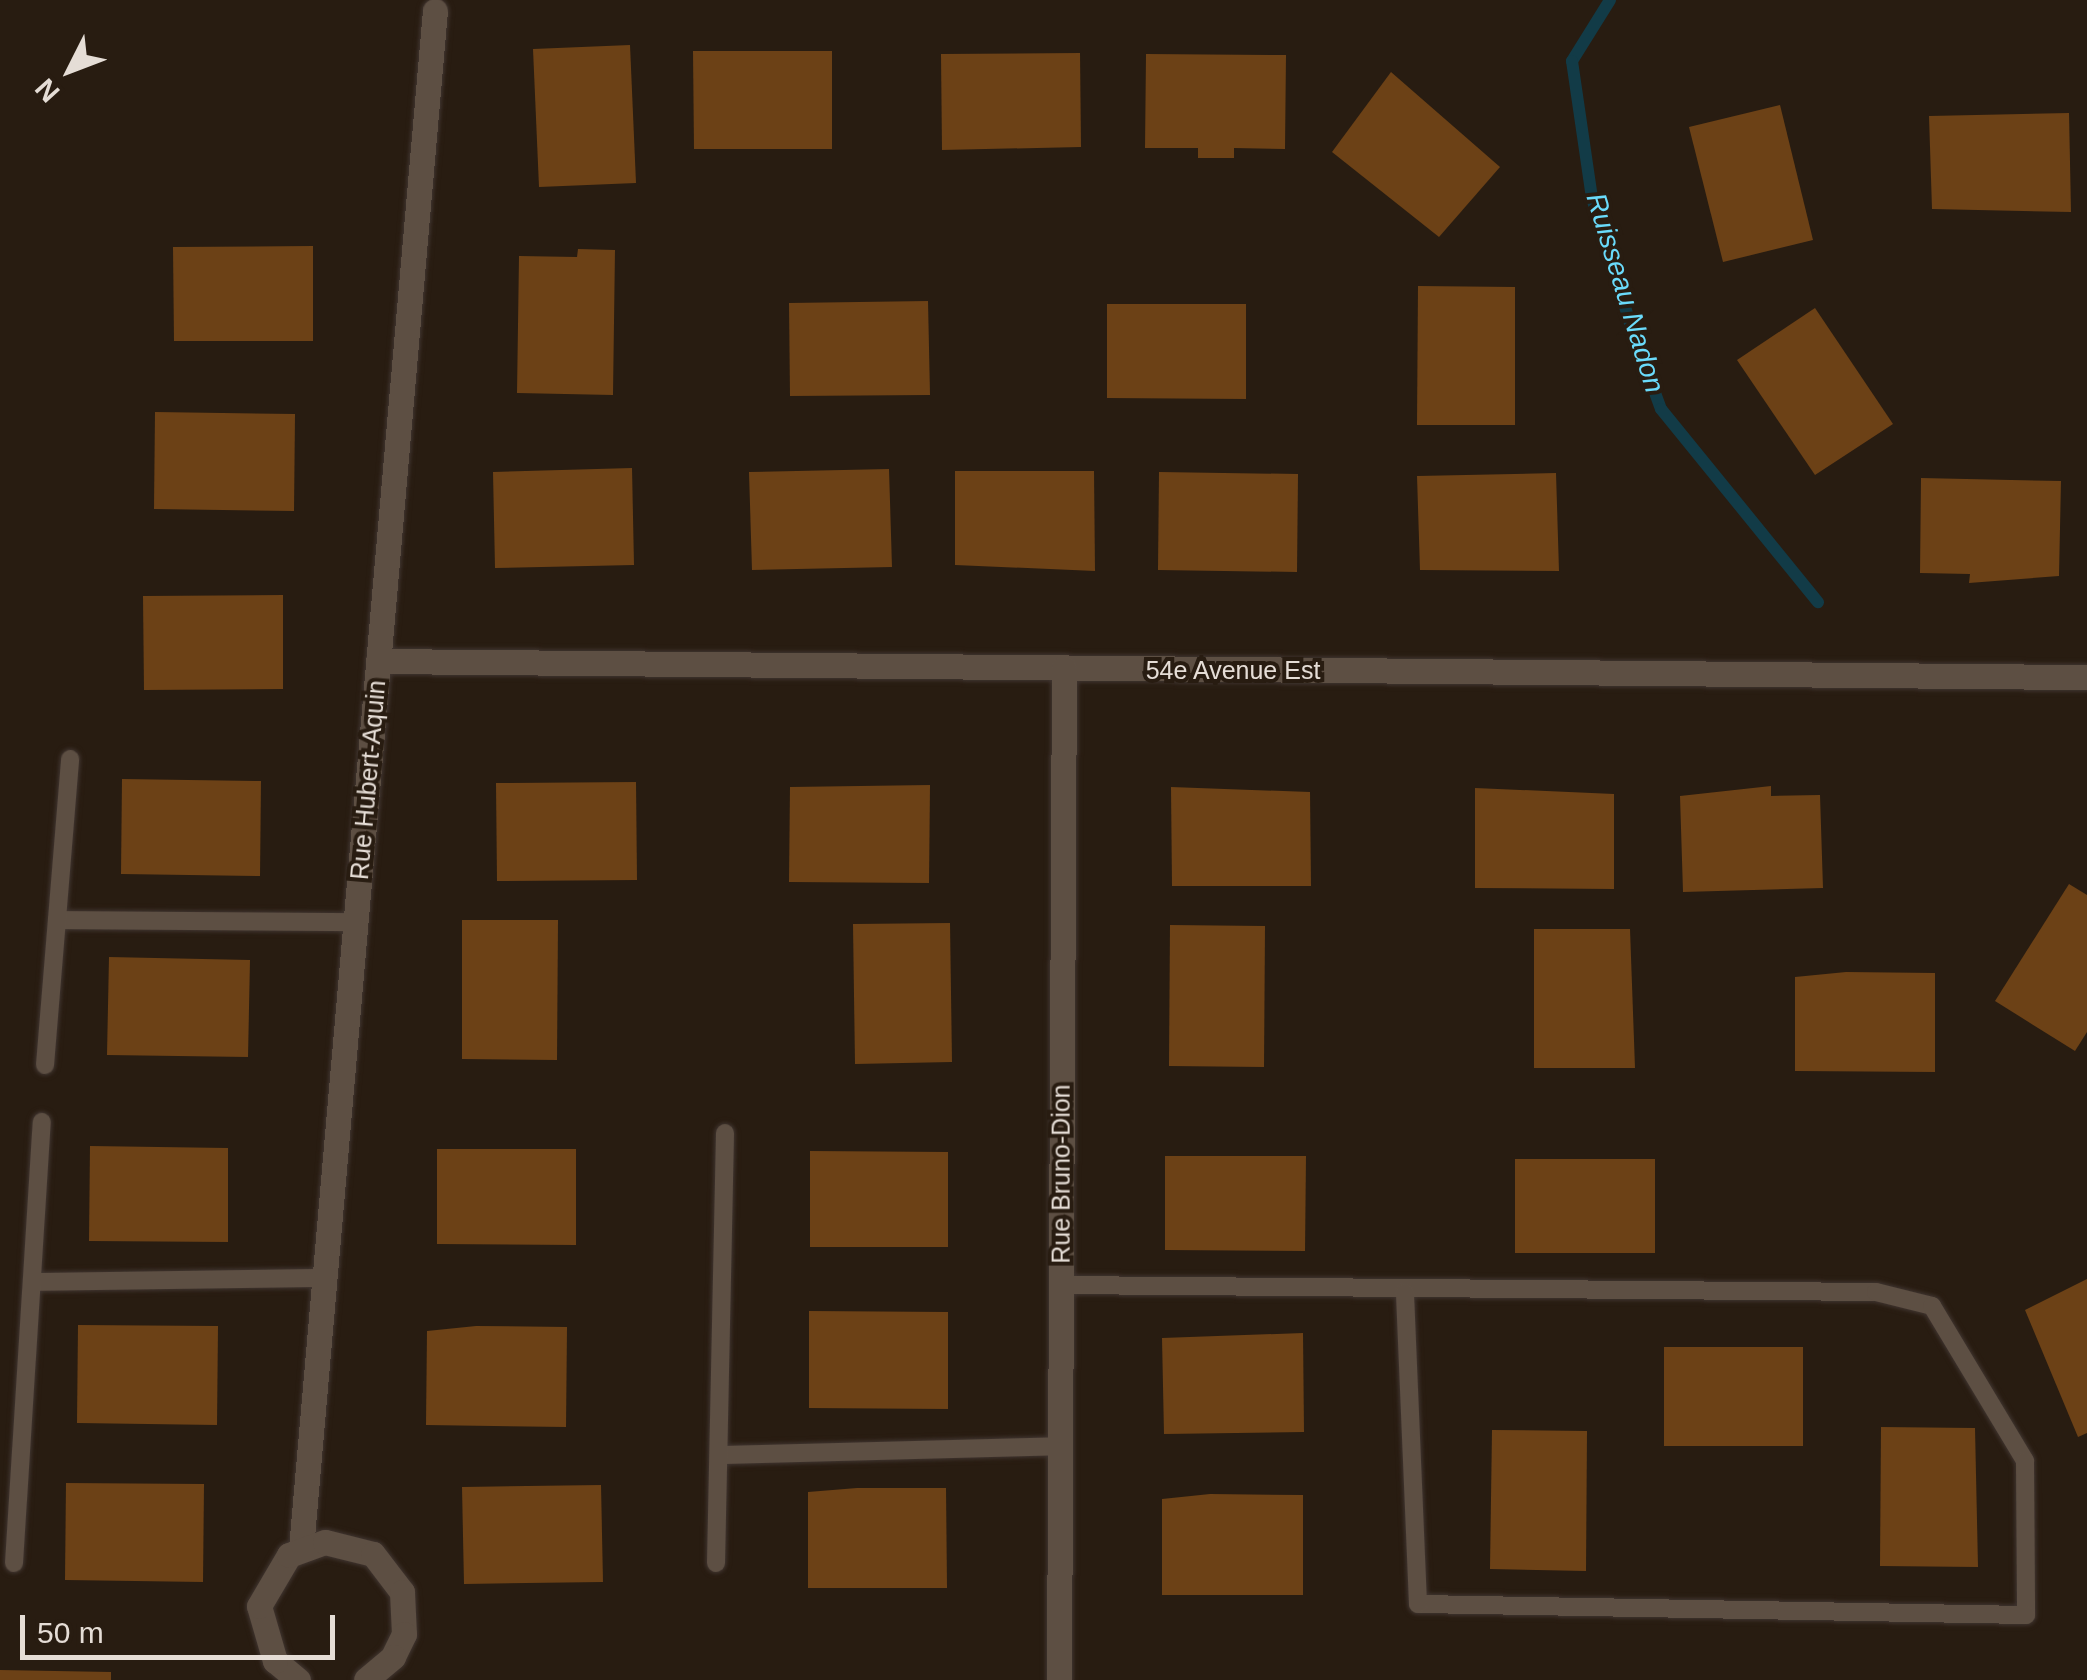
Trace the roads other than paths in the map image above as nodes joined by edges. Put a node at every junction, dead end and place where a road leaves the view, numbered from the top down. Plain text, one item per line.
1 (435, 11) dead end
2 (378, 661) junction
3 (1064, 668) junction
4 (2087, 677) edge
5 (70, 759) dead end
6 (57, 920) junction
7 (356, 922) junction
8 (45, 1065) dead end
9 (42, 1122) dead end
10 (724, 1133) dead end
11 (325, 1278) junction
12 (32, 1282) junction
13 (1060, 1285) junction
14 (1404, 1292) junction
15 (1058, 1446) junction
16 (723, 1455) junction
17 (301, 1548) junction
18 (14, 1563) dead end
19 (716, 1563) dead end
20 (298, 1680) edge
21 (366, 1680) edge
22 (1058, 1680) edge

1 - 2 street, Rue Hubert-Aquin
2 - 3 street, 54e Avenue Est
2 - 7 street, Rue Hubert-Aquin
3 - 4 street, 54e Avenue Est
3 - 13 street, Rue Bruno-Dion
5 - 6 lane
6 - 7 lane
6 - 8 lane
7 - 11 street, Rue Hubert-Aquin
9 - 12 lane
10 - 16 lane
11 - 12 lane
11 - 17 street, Rue Hubert-Aquin
12 - 18 lane
13 - 14 lane
13 - 15 street, Rue Bruno-Dion
14 - 14 lane
15 - 16 lane
15 - 22 street, Rue Bruno-Dion
16 - 19 lane
17 - 20 street
17 - 21 street

